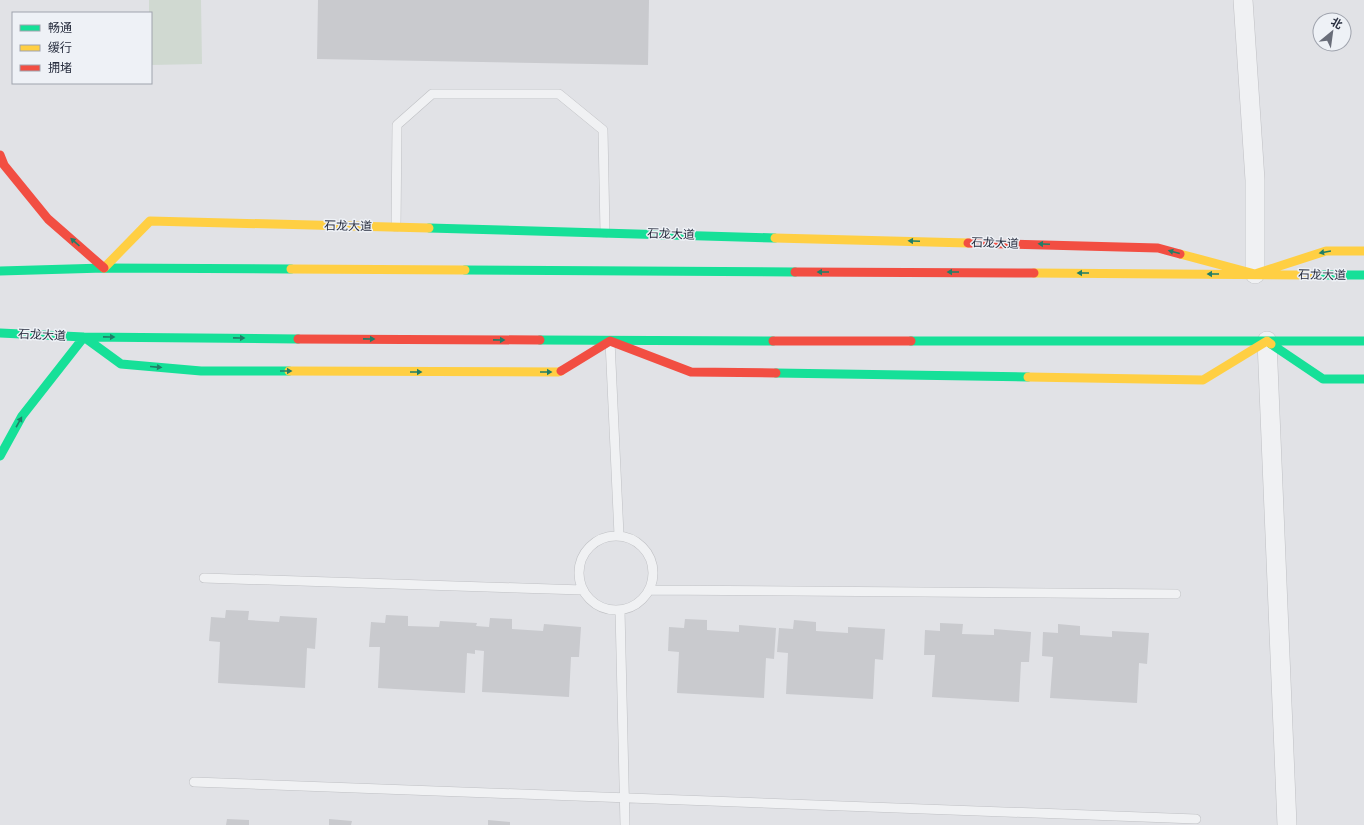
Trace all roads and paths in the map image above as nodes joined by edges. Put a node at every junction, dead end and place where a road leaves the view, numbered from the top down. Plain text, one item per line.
1 (1243, 0) edge
2 (0, 156) edge
3 (396, 227) junction
4 (605, 233) junction
5 (1364, 251) edge
6 (104, 268) junction
7 (0, 271) edge
8 (1255, 274) junction
9 (1364, 275) edge
10 (0, 333) edge
11 (84, 337) junction
12 (1267, 340) junction
13 (610, 341) junction
14 (1364, 341) edge
15 (1364, 379) edge
16 (0, 456) edge
17 (619, 536) junction
18 (204, 578) dead end
19 (584, 590) junction
20 (649, 590) junction
21 (1176, 594) dead end
22 (620, 610) junction
23 (194, 782) dead end
24 (624, 798) junction
25 (1196, 819) dead end
26 (625, 825) edge
27 (1287, 825) edge

1 - 8 street
6 -> 2 main road
3 - 4 main road, 石龙大道
3 - 4 lane
3 - 6 main road, 石龙大道
8 -> 4 main road, 石龙大道
5 -> 8 main road, 石龙大道
6 - 7 main road, 石龙大道
8 -> 6 main road, 石龙大道
8 - 9 main road, 石龙大道
10 - 11 main road, 石龙大道
11 -> 13 main road, 石龙大道
11 -> 13 main road
16 -> 11 main road
12 - 13 main road, 石龙大道
12 - 13 main road, 石龙大道
12 - 14 main road, 石龙大道
12 - 15 main road
12 - 27 street
13 - 17 lane
17 - 19 lane
17 - 20 lane
18 - 19 lane
19 - 22 lane
20 - 21 lane
20 - 22 lane
22 - 24 lane
23 - 24 lane
24 - 25 lane
24 - 26 lane

